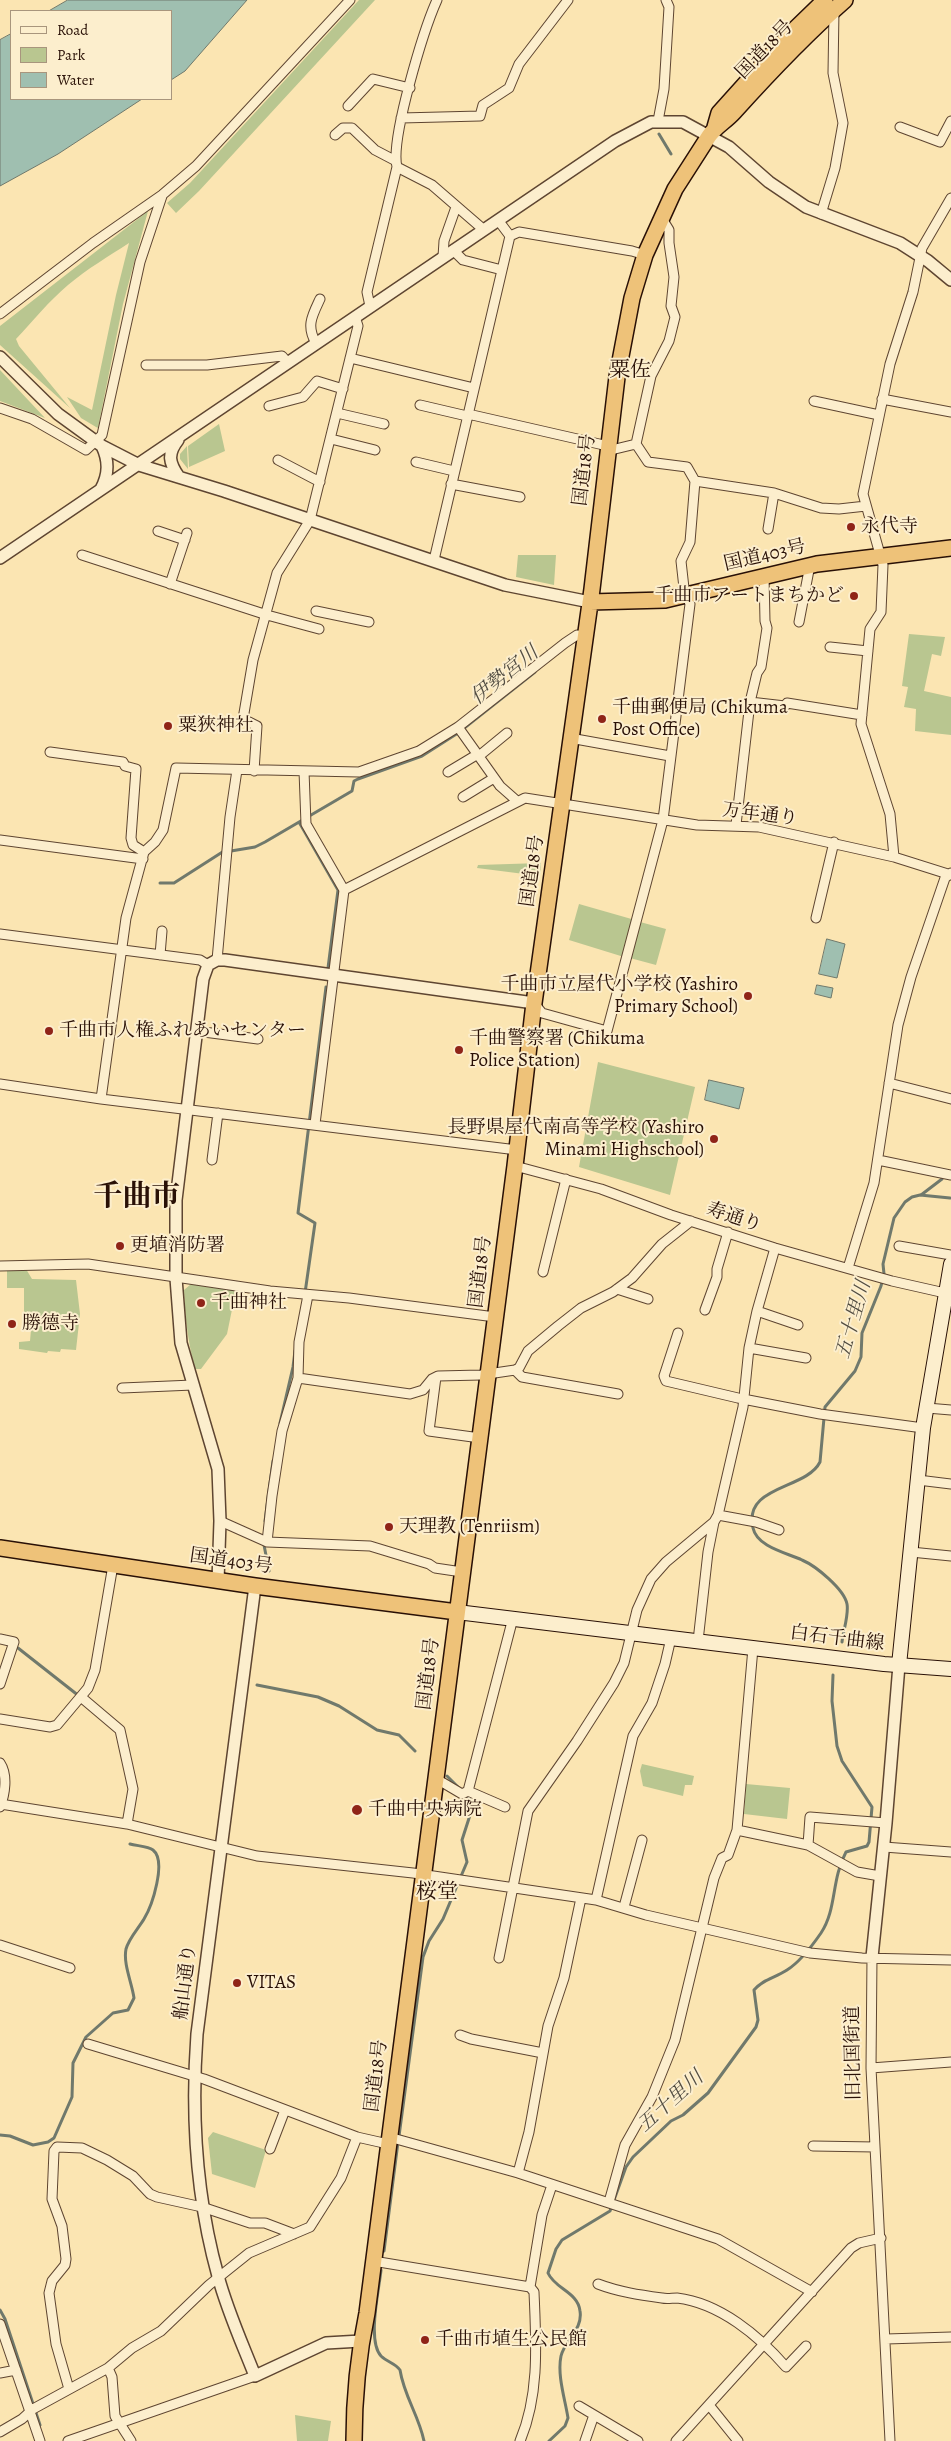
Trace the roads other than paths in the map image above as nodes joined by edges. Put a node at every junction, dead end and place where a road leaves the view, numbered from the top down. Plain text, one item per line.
1 (350, 0) edge
2 (437, 0) edge
3 (568, 0) edge
4 (666, 0) edge
5 (835, 3) edge
6 (410, 88) junction
7 (348, 106) dead end
8 (401, 118) junction
9 (658, 121) junction
10 (951, 121) edge
11 (900, 127) dead end
12 (712, 132) junction
13 (335, 136) dead end
14 (396, 164) junction
15 (162, 196) junction
16 (951, 198) edge
17 (456, 207) junction
18 (821, 214) junction
19 (498, 220) junction
20 (664, 221) junction
21 (484, 230) junction
22 (510, 236) junction
23 (448, 254) junction
24 (645, 255) junction
25 (921, 256) junction
26 (502, 270) junction
27 (951, 280) edge
28 (320, 299) dead end
29 (370, 306) junction
30 (0, 314) edge
31 (355, 317) junction
32 (316, 343) junction
33 (0, 357) edge
34 (350, 358) junction
35 (288, 363) junction
36 (146, 365) dead end
37 (474, 388) junction
38 (343, 389) junction
39 (882, 399) junction
40 (814, 401) dead end
41 (420, 405) dead end
42 (269, 406) dead end
43 (0, 408) edge
44 (951, 412) edge
45 (336, 413) junction
46 (468, 415) junction
47 (879, 415) junction
48 (384, 424) dead end
49 (182, 435) junction
50 (331, 439) junction
51 (100, 444) junction
52 (636, 444) junction
53 (607, 449) junction
54 (375, 450) dead end
55 (278, 460) dead end
56 (416, 462) dead end
57 (139, 465) junction
58 (454, 471) junction
59 (179, 477) junction
60 (695, 481) junction
61 (320, 482) junction
62 (451, 484) junction
63 (100, 490) junction
64 (774, 493) junction
65 (520, 497) dead end
66 (866, 506) junction
67 (310, 520) junction
68 (768, 528) dead end
69 (158, 531) dead end
70 (951, 548) edge
71 (82, 555) dead end
72 (880, 555) junction
73 (0, 558) edge
74 (434, 560) junction
75 (810, 565) junction
76 (764, 576) junction
77 (170, 584) junction
78 (687, 596) junction
79 (590, 602) junction
80 (267, 615) junction
81 (364, 618) dead end
82 (799, 622) dead end
83 (584, 636) junction
84 (830, 647) dead end
85 (868, 651) junction
86 (750, 702) junction
87 (862, 715) junction
88 (458, 727) junction
89 (507, 733) dead end
90 (570, 738) junction
91 (50, 752) dead end
92 (479, 755) junction
93 (670, 756) junction
94 (237, 770) junction
95 (254, 770) junction
96 (304, 771) junction
97 (448, 772) dead end
98 (494, 778) junction
99 (463, 796) dead end
100 (517, 801) junction
101 (562, 803) junction
102 (664, 820) junction
103 (736, 825) junction
104 (0, 840) edge
105 (834, 842) junction
106 (144, 855) junction
107 (894, 857) junction
108 (950, 874) edge
109 (344, 890) junction
110 (816, 918) dead end
111 (162, 931) dead end
112 (0, 934) edge
113 (122, 950) junction
114 (160, 955) junction
115 (212, 963) junction
116 (333, 976) junction
117 (534, 1003) junction
118 (196, 1031) junction
119 (258, 1039) dead end
120 (889, 1083) junction
121 (0, 1084) edge
122 (101, 1099) junction
123 (951, 1099) edge
124 (187, 1110) junction
125 (218, 1113) junction
126 (311, 1124) junction
127 (517, 1150) junction
128 (212, 1160) dead end
129 (878, 1160) junction
130 (515, 1166) junction
131 (951, 1175) edge
132 (566, 1179) junction
133 (691, 1221) junction
134 (728, 1232) junction
135 (899, 1246) dead end
136 (775, 1248) junction
137 (951, 1255) edge
138 (951, 1264) edge
139 (0, 1266) edge
140 (848, 1268) junction
141 (543, 1272) dead end
142 (176, 1278) junction
143 (616, 1289) junction
144 (945, 1293) junction
145 (304, 1294) junction
146 (648, 1299) dead end
147 (705, 1310) dead end
148 (757, 1312) junction
149 (495, 1317) junction
150 (798, 1326) dead end
151 (678, 1333) dead end
152 (749, 1348) junction
153 (806, 1358) dead end
154 (515, 1370) junction
155 (488, 1374) junction
156 (436, 1377) junction
157 (298, 1378) junction
158 (193, 1385) junction
159 (122, 1388) dead end
160 (618, 1394) dead end
161 (744, 1398) junction
162 (927, 1408) junction
163 (951, 1410) edge
164 (923, 1428) junction
165 (480, 1438) junction
166 (918, 1480) junction
167 (951, 1484) edge
168 (716, 1518) junction
169 (220, 1521) junction
170 (779, 1530) dead end
171 (267, 1542) junction
172 (0, 1548) edge
173 (911, 1552) junction
174 (951, 1556) edge
175 (113, 1565) junction
176 (462, 1572) junction
177 (218, 1581) junction
178 (255, 1586) junction
179 (457, 1612) junction
180 (513, 1618) junction
181 (630, 1633) junction
182 (671, 1638) junction
183 (0, 1639) edge
184 (698, 1641) junction
185 (753, 1648) junction
186 (899, 1665) junction
187 (951, 1669) edge
188 (0, 1684) edge
189 (81, 1697) junction
190 (0, 1719) edge
191 (0, 1763) edge
192 (435, 1778) junction
193 (465, 1793) junction
194 (0, 1805) edge
195 (505, 1807) dead end
196 (886, 1823) junction
197 (127, 1824) junction
198 (737, 1830) junction
199 (642, 1840) dead end
200 (808, 1846) junction
201 (884, 1847) junction
202 (221, 1848) junction
203 (951, 1852) edge
204 (423, 1875) junction
205 (880, 1876) junction
206 (514, 1887) junction
207 (581, 1898) junction
208 (596, 1900) junction
209 (624, 1907) junction
210 (701, 1927) junction
211 (0, 1945) edge
212 (872, 1957) junction
213 (500, 1958) dead end
214 (951, 1960) edge
215 (70, 1968) dead end
216 (460, 2035) dead end
217 (88, 2044) dead end
218 (542, 2053) junction
219 (951, 2062) edge
220 (871, 2068) junction
221 (194, 2076) junction
222 (285, 2110) junction
223 (357, 2137) junction
224 (389, 2140) junction
225 (813, 2146) dead end
226 (875, 2147) junction
227 (270, 2149) dead end
228 (518, 2172) junction
229 (552, 2185) junction
230 (612, 2203) junction
231 (202, 2207) junction
232 (294, 2234) junction
233 (880, 2238) junction
234 (373, 2261) junction
235 (218, 2278) junction
236 (598, 2284) dead end
237 (530, 2287) junction
238 (812, 2292) junction
239 (0, 2324) edge
240 (951, 2337) edge
241 (886, 2339) junction
242 (361, 2341) junction
243 (764, 2343) junction
244 (806, 2346) dead end
245 (108, 2368) junction
246 (16, 2370) junction
247 (0, 2373) edge
248 (255, 2376) junction
249 (69, 2389) junction
250 (579, 2406) dead end
251 (708, 2406) junction
252 (33, 2409) junction
253 (594, 2415) junction
254 (120, 2423) junction
255 (0, 2432) edge
256 (40, 2441) edge
257 (68, 2441) edge
258 (131, 2441) edge
259 (354, 2441) edge
260 (520, 2441) edge
261 (585, 2441) edge
262 (638, 2441) edge
263 (676, 2441) edge
264 (738, 2441) edge
265 (890, 2441) edge

1 - 15 street
2 - 6 street
3 - 8 street
4 - 9 street
5 - 12 highway, 国道18号
5 - 18 street
6 - 7 street
6 - 8 street
8 - 14 street
9 - 12 street
9 - 19 street
10 - 11 street
12 - 18 street
12 - 20 highway, 国道18号
13 - 14 street
14 - 17 street
14 - 29 street
15 - 30 street
15 - 51 street
16 - 25 street
17 - 21 street
17 - 23 street
18 - 25 street
19 - 21 street
19 - 22 street
20 - 24 highway, 国道18号
20 - 52 street
21 - 23 street
22 - 24 street
22 - 26 street
23 - 26 street
23 - 29 street
24 - 53 highway, 国道18号
25 - 27 street
25 - 39 street
26 - 37 street
28 - 32 street
29 - 31 street
31 - 32 street
31 - 34 street
32 - 35 street
33 - 51 street
34 - 37 street
34 - 38 street
35 - 36 street
35 - 49 street
37 - 46 street
38 - 42 street
38 - 45 street
39 - 44 street
39 - 47 street
40 - 47 street
41 - 46 street
43 - 51 street
45 - 48 street
45 - 50 street
46 - 53 street
46 - 58 street
47 - 66 street
49 - 57 street
49 - 59 street
50 - 54 street
50 - 61 street
51 - 57 street
51 - 63 street
52 - 53 street
52 - 60 street
53 - 79 highway, 国道18号
55 - 61 street
56 - 58 street
57 - 59 street
57 - 63 street
58 - 62 street
59 - 67 street
60 - 64 street
60 - 78 street
61 - 67 street
62 - 65 street
62 - 74 street
63 - 73 street
64 - 66 street
64 - 68 street
66 - 72 street
67 - 74 street
67 - 80 street
69 - 77 street
70 - 72 highway, 国道403号
71 - 77 street
72 - 75 highway, 国道403号
72 - 85 street
74 - 79 street
75 - 76 highway, 国道403号
75 - 82 street
76 - 78 highway, 国道403号
76 - 86 street
77 - 80 street
78 - 79 highway, 国道403号
78 - 93 street
79 - 83 highway, 国道18号
80 - 81 street
80 - 95 street
83 - 88 street
83 - 90 highway, 国道18号
84 - 85 street
85 - 87 street
86 - 87 street
86 - 103 street
87 - 107 street
88 - 92 street
88 - 96 street
89 - 92 street
90 - 93 street
90 - 101 highway, 国道18号
91 - 106 street
92 - 97 street
92 - 98 street
93 - 102 street
94 - 95 street
94 - 106 street
94 - 115 street
95 - 96 street
96 - 109 street
98 - 99 street
98 - 100 street
100 - 101 street, 万年通り
100 - 109 street
101 - 102 street, 万年通り
101 - 117 highway, 国道18号
102 - 103 street, 万年通り
102 - 117 street
103 - 105 street, 万年通り
104 - 106 street
105 - 107 street, 万年通り
105 - 110 street
106 - 113 street
107 - 108 street, 万年通り
108 - 120 street
109 - 116 street
111 - 114 street
112 - 113 street
113 - 114 street
113 - 122 street
114 - 115 street
115 - 116 street
115 - 118 street
116 - 117 street
116 - 126 street
117 - 127 highway, 国道18号
118 - 119 street
118 - 124 street
120 - 123 street
120 - 129 street
121 - 122 street
122 - 124 street
124 - 125 street
124 - 142 street
125 - 126 street
125 - 128 street
126 - 127 street
127 - 130 highway, 国道18号
129 - 131 street
129 - 140 street
130 - 132 street, 寿通り
130 - 149 highway, 国道18号
132 - 133 street, 寿通り
132 - 141 street
133 - 134 street, 寿通り
133 - 143 street
134 - 136 street, 寿通り
134 - 147 street
135 - 137 street
136 - 140 street, 寿通り
136 - 148 street
138 - 144 main road, 白石千曲線
139 - 142 street
140 - 144 street, 寿通り
142 - 145 street
142 - 158 street
143 - 146 street
143 - 154 street
144 - 162 main road, 白石千曲線
145 - 149 street
145 - 157 street
148 - 150 street
148 - 152 street
149 - 155 highway, 国道18号
151 - 161 street
152 - 153 street
152 - 161 street
154 - 155 street
154 - 160 street
155 - 156 street
155 - 165 highway, 国道18号
156 - 157 street
156 - 165 street
157 - 171 street
158 - 159 street
158 - 169 street
161 - 164 street
161 - 168 street
162 - 163 street
162 - 164 main road, 白石千曲線
164 - 166 main road, 白石千曲線
165 - 176 highway, 国道18号
166 - 167 street
166 - 173 main road, 白石千曲線
168 - 170 street
168 - 181 street
168 - 184 street
169 - 171 street
169 - 177 street
171 - 176 street
172 - 175 highway, 国道403号
173 - 174 street
173 - 186 main road, 白石千曲線
175 - 177 highway, 国道403号
175 - 189 street
176 - 179 highway, 国道18号
177 - 178 highway, 国道403号
178 - 179 highway, 国道403号
178 - 202 street, 船山通り
179 - 180 main road, 白石千曲線
179 - 192 highway, 国道18号
180 - 181 main road, 白石千曲線
180 - 193 street
181 - 182 main road, 白石千曲線
181 - 206 street
182 - 184 main road, 白石千曲線
182 - 208 street
183 - 188 street
184 - 185 main road, 白石千曲線
185 - 186 main road, 白石千曲線
185 - 198 street
186 - 187 main road
186 - 196 street, 旧北国街道
189 - 190 street
189 - 197 street
191 - 194 street
192 - 193 street
192 - 204 highway, 国道18号
193 - 195 street
194 - 197 street
196 - 200 street
196 - 201 street, 旧北国街道
197 - 202 street
198 - 200 street
198 - 210 street
199 - 209 street
200 - 205 street
201 - 203 street
201 - 205 street, 旧北国街道
202 - 204 street
202 - 221 street, 船山通り
204 - 206 street
204 - 224 highway, 国道18号
205 - 212 street, 旧北国街道
206 - 207 street
206 - 213 street
207 - 208 street
207 - 218 street
208 - 209 street
209 - 210 street
210 - 212 street
210 - 230 street
211 - 215 street
212 - 214 street
212 - 220 street, 旧北国街道
216 - 218 street
217 - 221 street
218 - 228 street
219 - 220 street
220 - 226 street, 旧北国街道
221 - 222 street
221 - 231 street, 船山通り
222 - 223 street
222 - 227 street
223 - 224 street
223 - 232 street
224 - 228 street
224 - 234 highway, 国道18号
225 - 226 street
226 - 233 street, 旧北国街道
228 - 229 street
229 - 230 street
229 - 237 street
230 - 238 street
231 - 232 street
231 - 235 street, 船山通り
231 - 249 street
232 - 235 street
233 - 238 street
233 - 241 street, 旧北国街道
234 - 237 street
234 - 242 highway, 国道18号
235 - 245 street
235 - 248 street, 船山通り
236 - 243 street
237 - 260 street
238 - 243 street
239 - 246 street
240 - 241 street
241 - 265 street, 旧北国街道
242 - 248 street
242 - 259 highway, 国道18号
243 - 244 street
243 - 251 street
245 - 249 street
245 - 254 street
246 - 247 street
246 - 252 street
248 - 254 street
249 - 252 street
250 - 253 street
251 - 263 street
251 - 264 street
252 - 255 street
252 - 256 street
253 - 261 street
253 - 262 street
254 - 257 street
254 - 258 street

